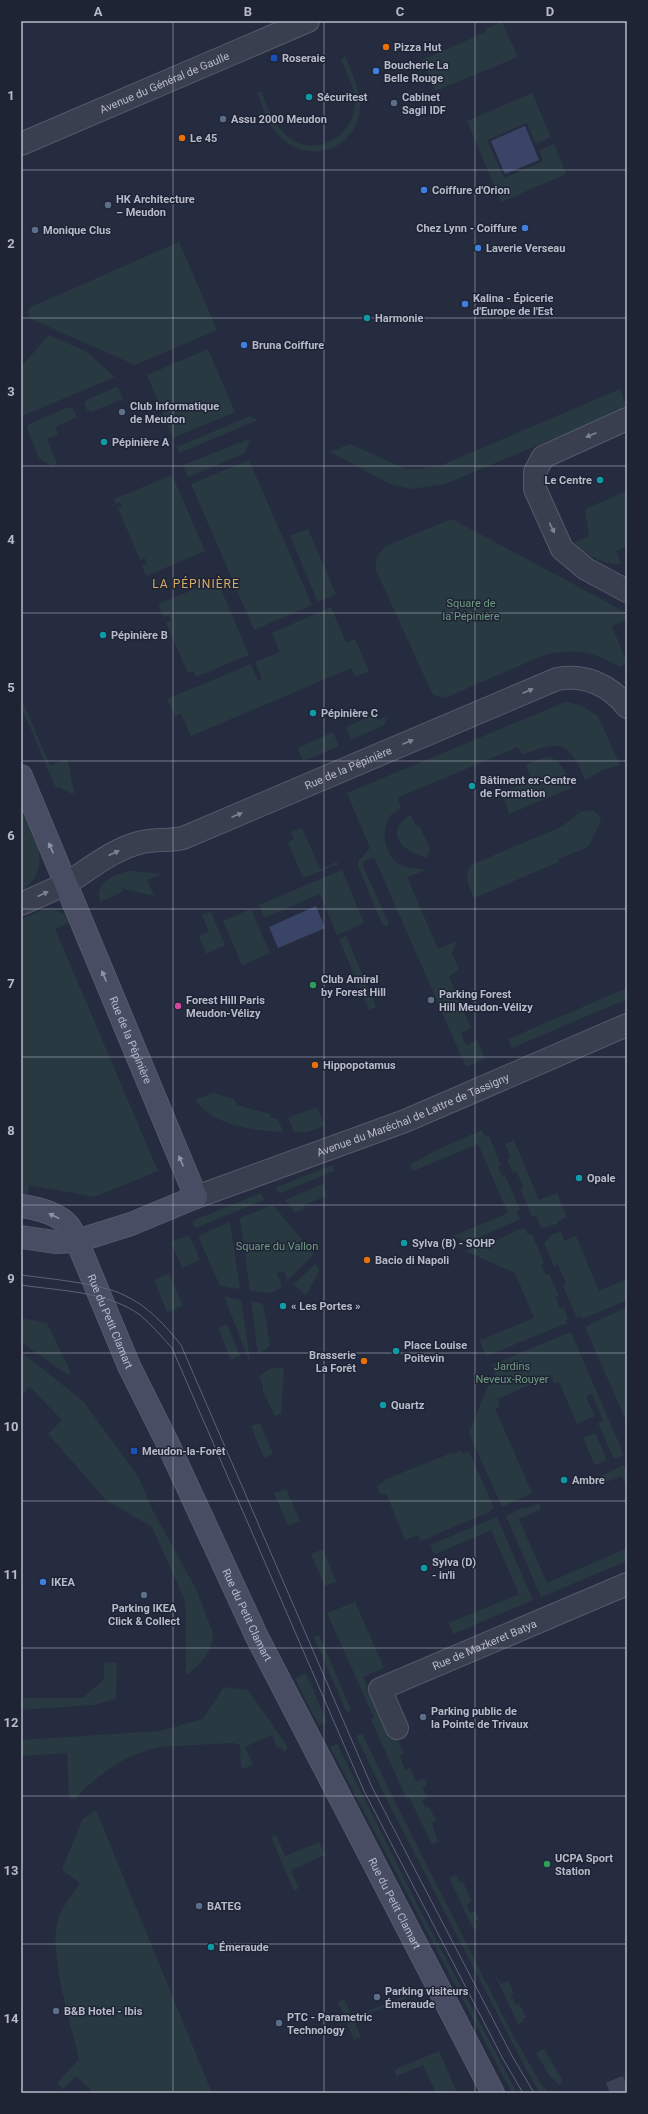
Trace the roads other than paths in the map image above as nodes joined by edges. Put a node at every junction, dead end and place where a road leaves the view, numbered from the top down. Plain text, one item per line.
1 (308, 21) edge
2 (21, 144) edge
3 (627, 420) edge
4 (627, 592) edge
5 (627, 707) edge
6 (21, 776) edge
7 (66, 884) junction
8 (21, 904) edge
9 (627, 1025) edge
10 (196, 1197) junction
11 (21, 1206) edge
12 (21, 1237) edge
13 (77, 1241) junction
14 (627, 1584) edge
15 (397, 1728) dead end
16 (493, 2093) edge

1 - 2 street, Avenue du Général de Gaulle
3 -> 4 street
7 -> 5 street, Rue de la Pépinière
7 -> 6 main road, Rue de la Pépinière
8 -> 7 street
10 -> 7 main road, Rue de la Pépinière
9 - 10 street, Avenue du Maréchal de Lattre de Tassigny
10 - 13 main road
13 -> 11 main road, Rue du Petit Clamart
12 - 13 main road
13 - 16 main road, Rue du Petit Clamart
14 - 15 street, Rue de Mazkeret Batya

